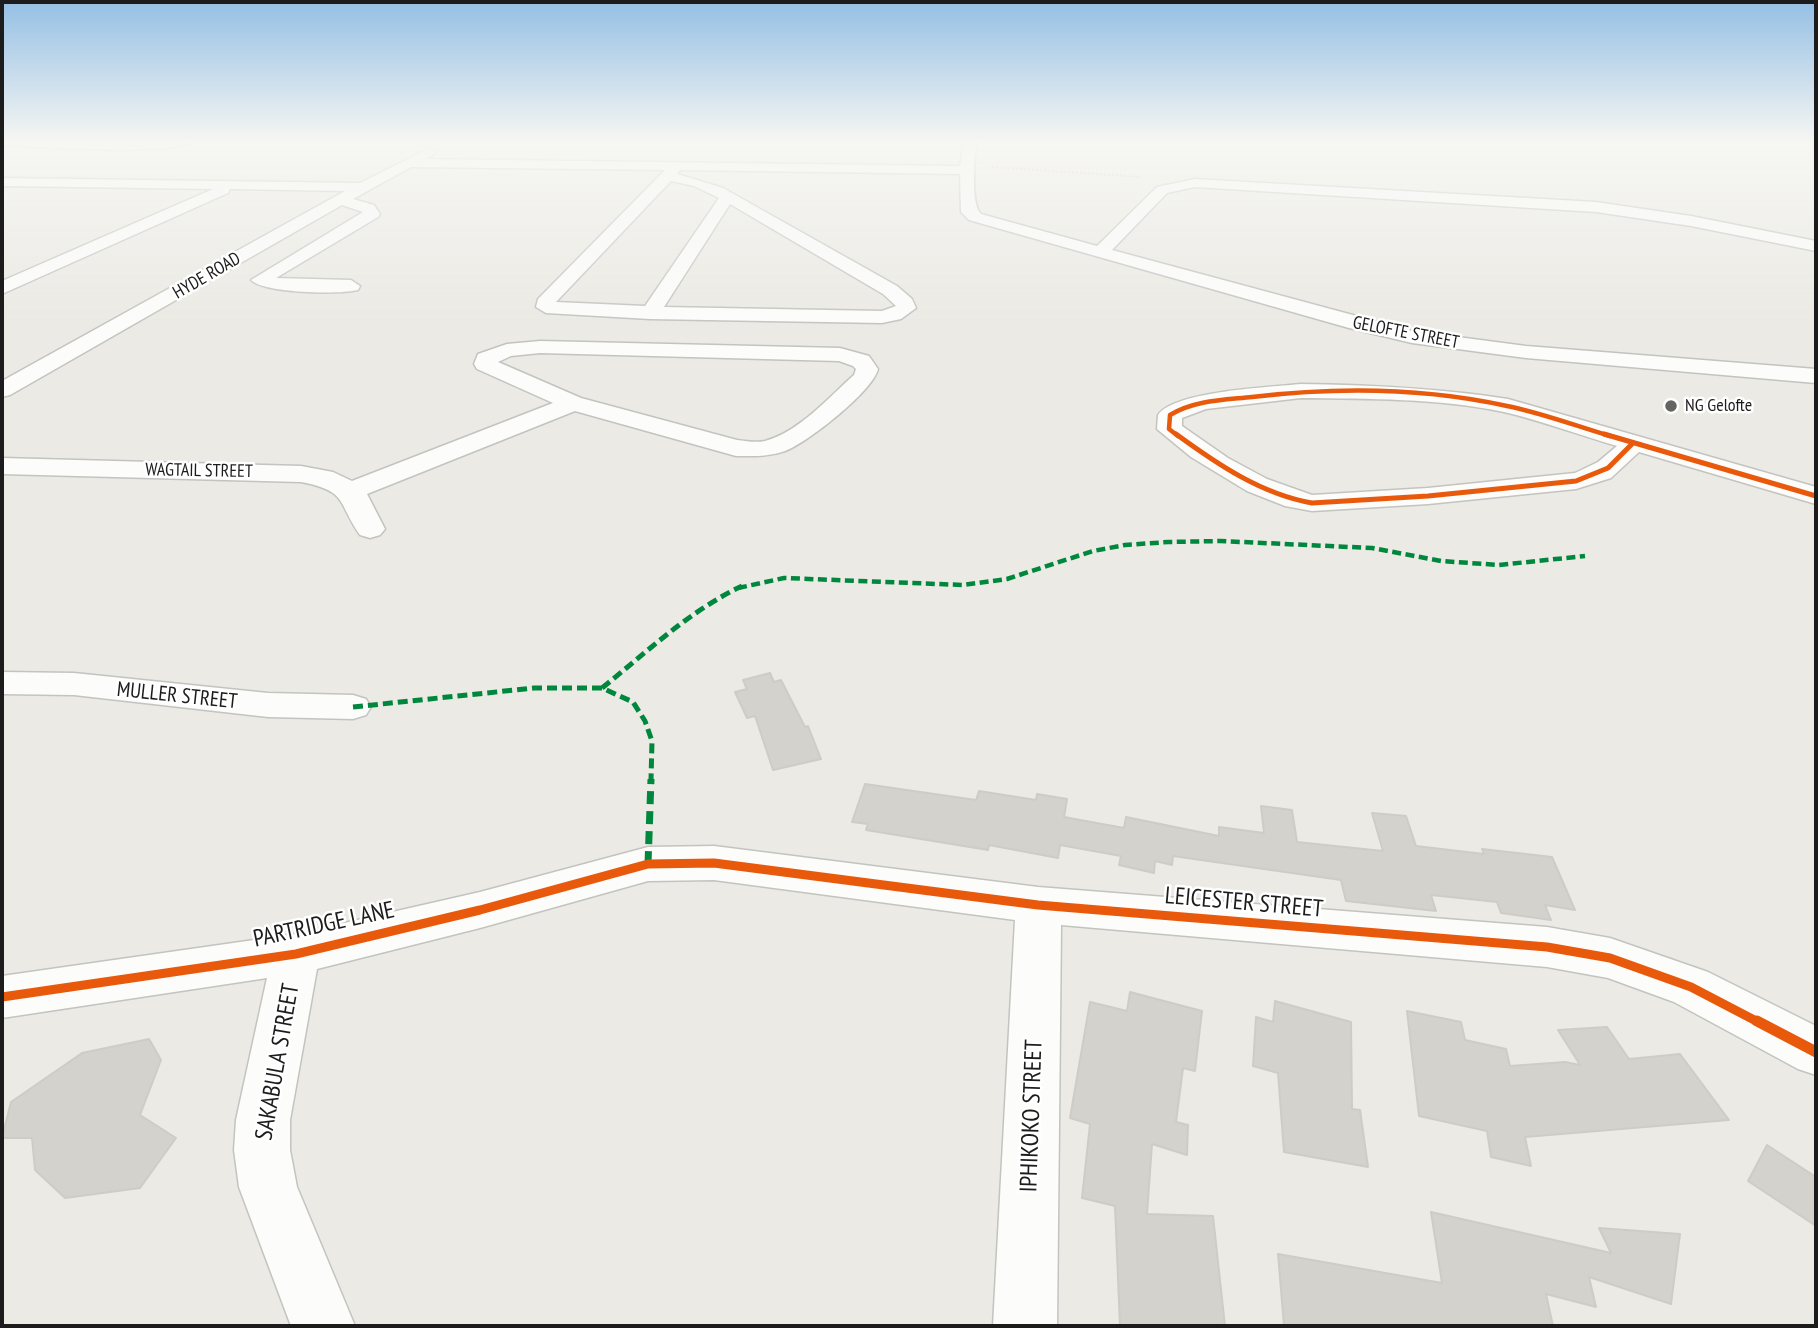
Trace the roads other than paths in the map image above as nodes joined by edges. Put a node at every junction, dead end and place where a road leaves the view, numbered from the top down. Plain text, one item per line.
1 (190, 204) edge
2 (334, 204) edge
3 (352, 204) edge
4 (641, 204) edge
5 (722, 204) edge
6 (739, 204) edge
7 (969, 204) edge
8 (1148, 204) edge
9 (1557, 204) edge
10 (1816, 246) edge
11 (1102, 251) junction
12 (351, 286) dead end
13 (2, 288) edge
14 (650, 313) junction
15 (1473, 346) junction
16 (1592, 358) junction
17 (1816, 365) edge
18 (1816, 376) edge
19 (1486, 384) junction
20 (2, 390) edge
21 (573, 403) junction
22 (1633, 443) junction
23 (2, 466) edge
24 (351, 491) junction
25 (1816, 496) edge
26 (370, 529) dead end
27 (2, 683) edge
28 (353, 707) dead end
29 (648, 864) joint
30 (1038, 905) junction
31 (296, 954) junction
32 (2, 997) edge
33 (1816, 1052) edge
34 (323, 1326) edge
35 (1026, 1326) edge

1 - 13 street
2 - 20 street, HYDE ROAD
3 - 12 street
4 - 14 street
5 - 14 street
6 - 14 street
7 - 11 street, GELOFTE STREET
8 - 11 street
9 - 10 street
11 - 15 street, GELOFTE STREET
15 - 16 street, GELOFTE STREET
15 - 19 street
16 - 17 street
16 - 18 street, GELOFTE STREET
19 - 22 street
19 - 22 street
21 - 21 street
21 - 24 street
22 - 25 street
23 - 24 street, WAGTAIL STREET
24 - 26 street
27 - 28 street, MULLER STREET
29 - 30 street, LEICESTER STREET
29 - 31 street, PARTRIDGE LANE
30 - 33 street, LEICESTER STREET
30 - 35 street, IPHIKOKO STREET
31 - 32 street, PARTRIDGE LANE
31 - 34 street, SAKABULA STREET

